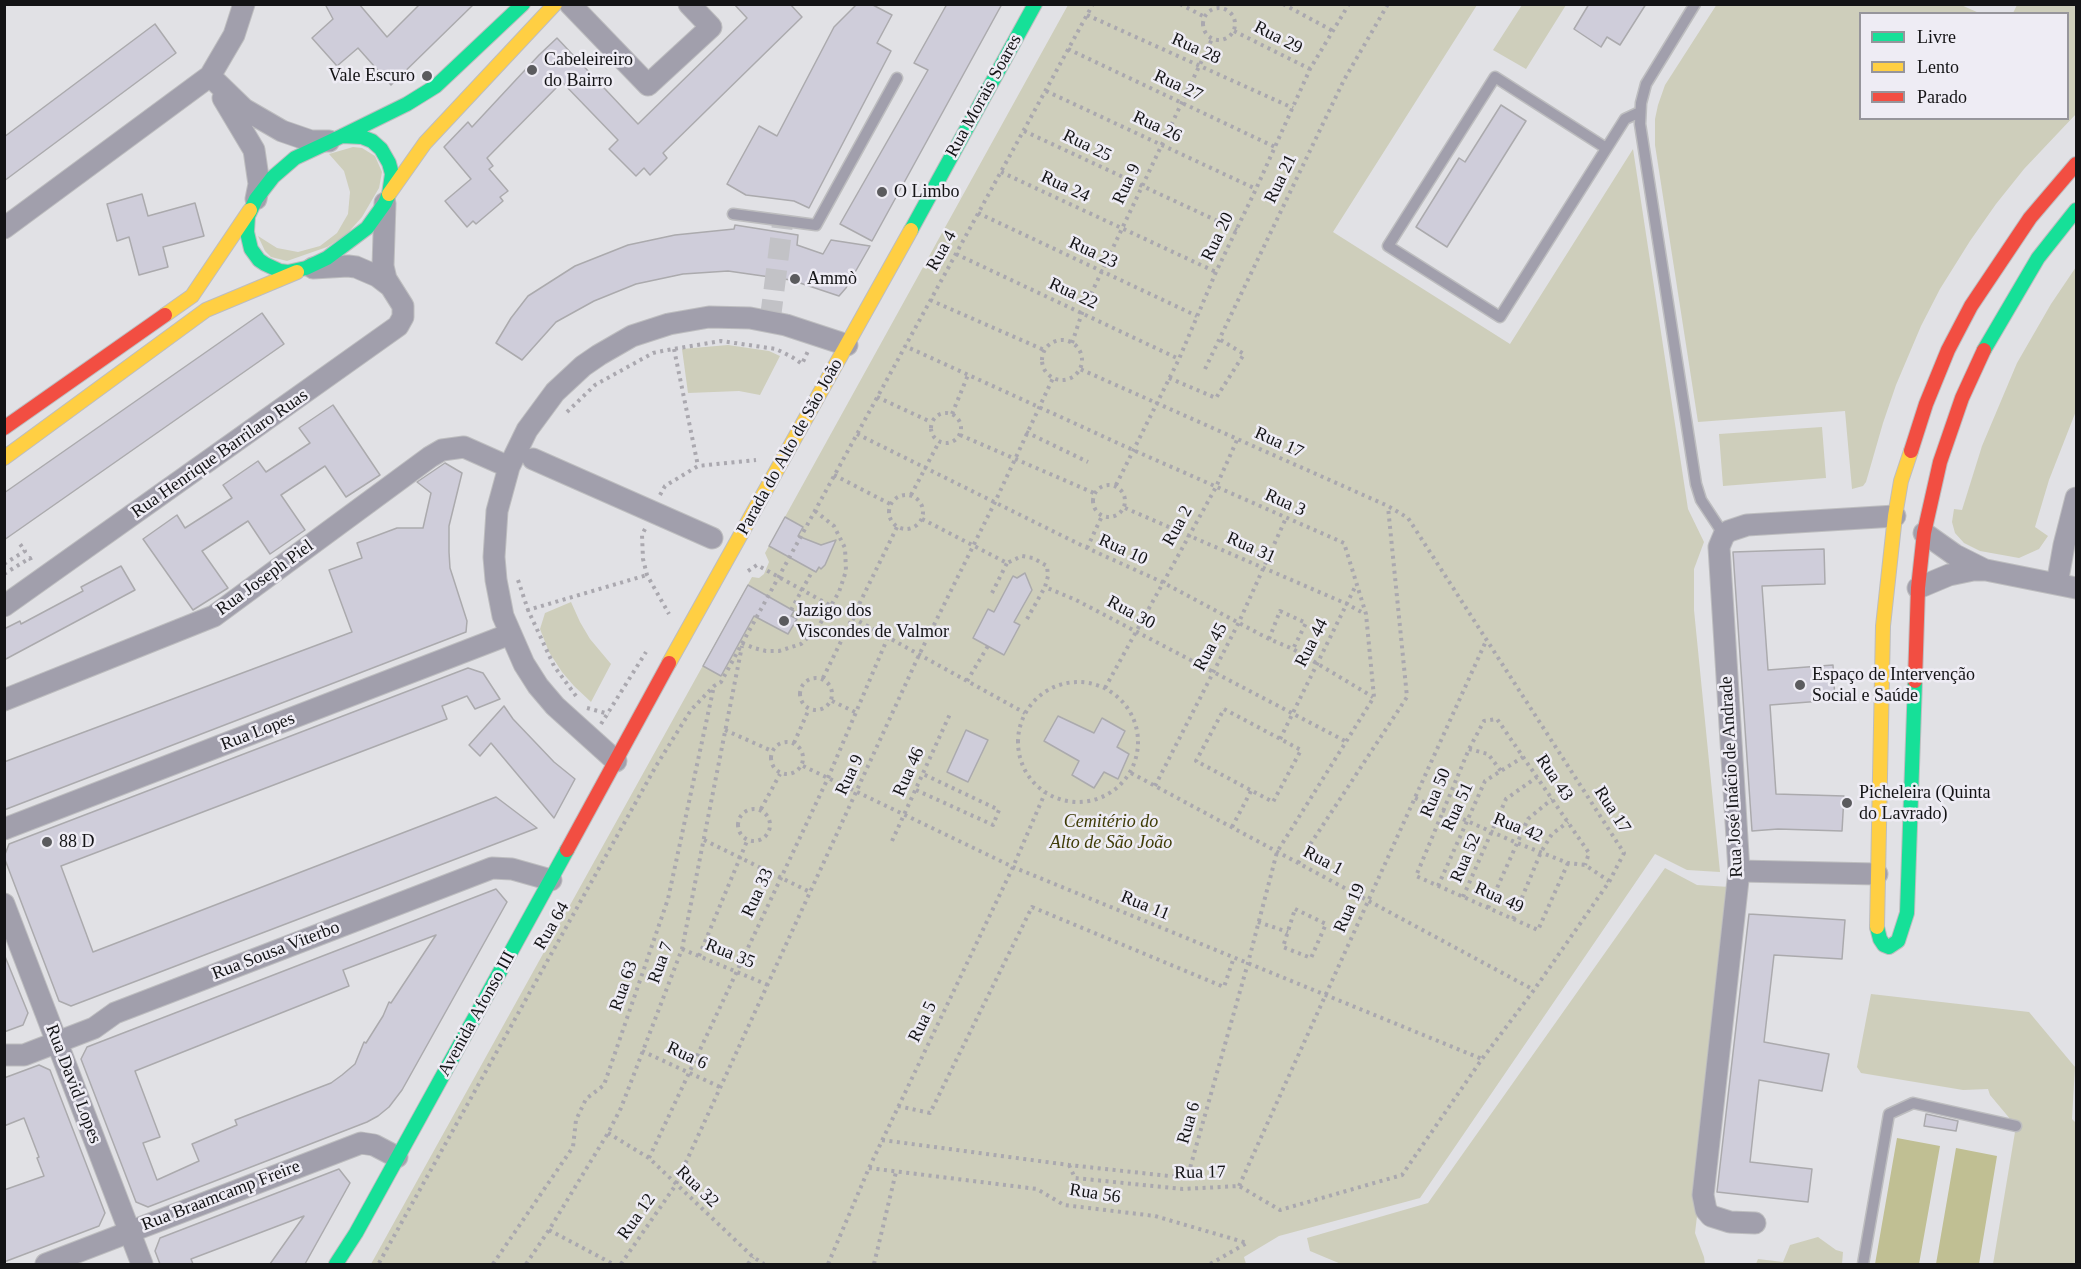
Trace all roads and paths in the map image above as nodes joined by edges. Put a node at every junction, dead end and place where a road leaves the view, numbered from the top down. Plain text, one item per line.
1 (244, 4) edge
2 (258, 4) edge
3 (523, 4) edge
4 (555, 4) edge
5 (570, 4) edge
6 (689, 4) edge
7 (1035, 4) edge
8 (1093, 4) edge
9 (1180, 4) edge
10 (1283, 4) edge
11 (1349, 4) edge
12 (1388, 4) edge
13 (1695, 4) edge
14 (1227, 6) edge
15 (1087, 15) junction
16 (1203, 16) junction
17 (1234, 31) junction
18 (1333, 31) junction
19 (1212, 39) junction
20 (230, 43) junction
21 (1068, 49) junction
22 (1198, 65) junction
23 (1310, 69) junction
24 (210, 76) junction
25 (897, 78) dead end
26 (1046, 91) junction
27 (1181, 103) junction
28 (1293, 108) junction
29 (1640, 112) junction
30 (1024, 131) junction
31 (336, 139) junction
32 (1161, 143) junction
33 (1275, 147) junction
34 (1606, 148) junction
35 (2076, 164) edge
36 (1001, 172) junction
37 (1141, 187) junction
38 (1256, 189) junction
39 (387, 198) junction
40 (255, 203) junction
41 (2076, 210) edge
42 (978, 213) junction
43 (733, 214) dead end
44 (4, 228) edge
45 (1121, 229) junction
46 (1237, 230) junction
47 (956, 254) junction
48 (302, 270) junction
49 (1102, 272) junction
50 (1216, 272) junction
51 (390, 286) junction
52 (930, 300) junction
53 (1082, 313) junction
54 (1197, 316) junction
55 (818, 335) junction
56 (1219, 339) junction
57 (1072, 342) junction
58 (847, 345) junction
59 (905, 346) junction
60 (674, 349) junction
61 (1044, 350) junction
62 (1179, 359) junction
63 (1080, 369) junction
64 (1205, 369) dead end
65 (968, 375) junction
66 (1053, 378) junction
67 (1169, 378) junction
68 (877, 397) junction
69 (1157, 402) junction
70 (1040, 407) junction
71 (952, 414) junction
72 (560, 419) dead end
73 (932, 422) junction
74 (4, 428) edge
75 (1026, 432) junction
76 (857, 434) junction
77 (960, 435) junction
78 (1237, 440) junction
79 (939, 442) junction
80 (1133, 450) junction
81 (4, 458) edge
82 (1014, 458) junction
83 (533, 459) dead end
84 (1088, 462) dead end
85 (698, 466) dead end
86 (509, 467) junction
87 (925, 469) junction
88 (834, 475) junction
89 (1116, 485) junction
90 (1216, 487) junction
91 (1094, 493) junction
92 (911, 495) junction
93 (2076, 498) edge
94 (995, 502) junction
95 (890, 504) junction
96 (1388, 506) junction
97 (1125, 508) junction
98 (815, 511) junction
99 (1102, 516) junction
100 (1895, 516) junction
101 (1286, 518) junction
102 (922, 519) junction
103 (897, 527) junction
104 (1924, 533) junction
105 (1189, 535) junction
106 (1724, 535) junction
107 (712, 538) dead end
108 (20, 544) dead end
109 (973, 545) junction
110 (1087, 548) junction
111 (30, 558) dead end
112 (1007, 563) junction
113 (4, 564) edge
114 (722, 568) junction
115 (1263, 568) junction
116 (813, 570) dead end
117 (1986, 570) junction
118 (4, 574) edge
119 (516, 575) dead end
120 (647, 575) dead end
121 (779, 577) junction
122 (1162, 582) junction
123 (1356, 585) junction
124 (1045, 586) junction
125 (2067, 586) edge
126 (1918, 588) junction
127 (802, 590) junction
128 (992, 592) dead end
129 (1347, 604) junction
130 (4, 606) edge
131 (831, 606) junction
132 (528, 610) junction
133 (791, 610) dead end
134 (1366, 614) junction
135 (852, 617) junction
136 (1027, 619) dead end
137 (1239, 622) junction
138 (1137, 631) junction
139 (510, 634) junction
140 (888, 637) junction
141 (1269, 639) junction
142 (1486, 641) junction
143 (742, 643) junction
144 (988, 646) dead end
145 (1293, 649) junction
146 (920, 655) junction
147 (1316, 663) junction
148 (1213, 672) junction
149 (823, 678) junction
150 (967, 681) junction
151 (714, 686) junction
152 (1105, 688) junction
153 (1374, 697) junction
154 (4, 700) edge
155 (579, 700) dead end
156 (832, 701) junction
157 (584, 707) dead end
158 (809, 710) junction
159 (856, 712) junction
160 (1025, 713) junction
161 (1293, 713) junction
162 (609, 714) dead end
163 (950, 714) dead end
164 (1484, 721) joint
165 (725, 730) junction
166 (1280, 739) junction
167 (1347, 742) junction
168 (794, 743) junction
169 (1470, 749) junction
170 (772, 751) junction
171 (1523, 757) junction
172 (616, 761) junction
173 (803, 766) junction
174 (1501, 771) junction
175 (1131, 773) junction
176 (780, 774) junction
177 (923, 774) junction
178 (1537, 777) junction
179 (828, 778) junction
180 (1155, 786) junction
181 (916, 790) junction
182 (1251, 791) junction
183 (858, 792) junction
184 (1045, 793) junction
185 (1415, 798) junction
186 (1552, 799) junction
187 (761, 809) junction
188 (1443, 811) junction
189 (905, 815) junction
190 (1466, 821) junction
191 (1568, 822) junction
192 (4, 828) edge
193 (1232, 828) junction
194 (1492, 832) junction
195 (704, 840) junction
196 (747, 841) junction
197 (892, 841) dead end
198 (1517, 843) junction
199 (1277, 852) junction
200 (1541, 852) junction
201 (740, 858) junction
202 (1568, 862) junction
203 (1298, 863) junction
204 (1584, 865) junction
205 (1013, 867) junction
206 (1739, 871) junction
207 (1877, 874) junction
208 (1416, 876) joint
209 (780, 878) junction
210 (551, 880) junction
211 (1609, 882) junction
212 (1438, 886) junction
213 (810, 892) junction
214 (1464, 897) junction
215 (1368, 901) junction
216 (4, 904) edge
217 (1488, 908) junction
218 (1512, 919) junction
219 (1258, 922) junction
220 (1288, 932) junction
221 (682, 949) junction
222 (699, 956) junction
223 (1234, 957) junction
224 (1248, 963) junction
225 (737, 971) junction
226 (768, 985) junction
227 (1534, 990) junction
228 (1326, 994) junction
229 (57, 1042) junction
230 (642, 1050) junction
231 (4, 1055) edge
232 (1482, 1059) junction
233 (688, 1072) junction
234 (720, 1087) junction
235 (898, 1106) junction
236 (2016, 1126) dead end
237 (608, 1133) junction
238 (882, 1140) junction
239 (397, 1157) junction
240 (649, 1158) junction
241 (1069, 1165) junction
242 (869, 1168) junction
243 (896, 1172) junction
244 (675, 1186) junction
245 (1239, 1186) junction
246 (1755, 1223) dead end
247 (549, 1230) junction
248 (130, 1232) junction
249 (753, 1257) junction
250 (379, 1263) dead end
251 (46, 1264) edge
252 (142, 1264) edge
253 (336, 1264) edge
254 (493, 1264) edge
255 (526, 1264) edge
256 (613, 1264) edge
257 (621, 1264) edge
258 (748, 1264) edge
259 (764, 1264) edge
260 (828, 1264) edge
261 (874, 1264) edge
262 (1210, 1264) edge
263 (1863, 1264) edge

1 - 20 street
2 - 20 street
3 - 31 main road
4 - 39 main road
5 - 6 street
7 - 58 main road, Rua Morais Soares
8 - 15 path, Rua 4
9 - 16 path
10 - 18 path
11 - 18 path, Rua 20
12 - 56 path, Rua 21
13 - 29 lane
14 - 16 path
14 - 17 path
15 - 21 path, Rua 4
15 - 22 path, Rua 28
16 - 19 path
17 - 19 path
17 - 23 path, Rua 29
18 - 23 path, Rua 20
19 - 22 path, Rua 9
20 - 24 street
21 - 26 path, Rua 4
21 - 27 path, Rua 27
22 - 27 path, Rua 9
22 - 28 path, Rua 28
23 - 28 path, Rua 20
24 - 31 street
24 - 40 street
24 - 44 street
25 - 43 lane
26 - 30 path, Rua 4
26 - 32 path, Rua 26
27 - 32 path, Rua 9
27 - 33 path, Rua 27
28 - 33 path, Rua 20
29 - 34 lane
29 - 106 lane
30 - 36 path, Rua 4
30 - 37 path, Rua 25
31 - 39 main road
31 - 40 main road
32 - 37 path, Rua 9
32 - 38 path, Rua 26
33 - 38 path, Rua 20
34 - 34 lane
35 - 100 main road
36 - 42 path, Rua 4
36 - 45 path, Rua 24
37 - 45 path, Rua 9
37 - 46 path, Rua 25
38 - 46 path, Rua 20
39 - 48 main road
39 - 51 street, Rua Henrique Barrilaro Ruas
40 - 48 main road
40 - 74 main road
41 - 104 main road
42 - 47 path, Rua 4
42 - 49 path, Rua 23
45 - 49 path, Rua 9
45 - 50 path, Rua 24
46 - 50 path, Rua 20
47 - 52 path, Rua 4
47 - 53 path, Rua 22
48 - 51 street
48 - 81 main road
49 - 53 path, Rua 9
49 - 54 path, Rua 23
50 - 54 path, Rua 20
51 - 130 street, Rua Henrique Barrilaro Ruas
52 - 59 path, Rua 4
52 - 61 path
53 - 57 path, Rua 9
53 - 62 path, Rua 22
54 - 62 path, Rua 20
55 - 58 street, Parada do Alto de São João
55 - 60 path
55 - 86 street, Parada do Alto de São João
56 - 64 path, Rua 21
56 - 67 path
57 - 61 path
57 - 63 path
58 - 114 main road, Parada do Alto de São João
59 - 65 path, Rua 3
59 - 68 path, Rua 4
60 - 72 path
60 - 85 path
61 - 66 path
62 - 67 path, Rua 20
63 - 66 path
63 - 69 path, Rua 17
65 - 70 path, Rua 3
65 - 71 path
66 - 70 path, Rua 9
67 - 69 path, Rua 20
68 - 73 path
68 - 76 path, Rua 4
69 - 78 path, Rua 17
69 - 80 path, Rua 20
70 - 75 path, Rua 9
70 - 80 path, Rua 3
71 - 73 path
71 - 77 path
73 - 79 path
75 - 82 path, Rua 9
75 - 84 path
76 - 87 path, Rua 10
76 - 88 path, Rua 4
77 - 79 path
77 - 82 path
78 - 90 path, Rua 2
78 - 96 path, Rua 17
79 - 87 path
80 - 89 path, Rua 20
80 - 90 path, Rua 3
82 - 91 path
82 - 94 path, Rua 9
83 - 107 street, Parada do Alto de São João
86 - 139 street, Parada do Alto de São João
86 - 154 street, Rua Joseph Piel
87 - 92 path
87 - 94 path, Rua 10
88 - 95 path
88 - 98 path, Rua 4
89 - 91 path
89 - 97 path
90 - 101 path, Rua 3
90 - 105 path, Rua 2
91 - 99 path
92 - 95 path
92 - 102 path
93 - 125 street
94 - 109 path, Rua 9
94 - 110 path, Rua 10
95 - 103 path
96 - 142 path, Rua 17
96 - 203 path
97 - 99 path
97 - 105 path, Rua 31
98 - 121 path, Rua 4
98 - 131 path
99 - 110 path
100 - 106 street
100 - 207 main road
101 - 115 path, Rua 45
101 - 123 path, Rua 3
102 - 103 path
102 - 109 path
103 - 135 path
104 - 117 street
104 - 126 main road
105 - 115 path, Rua 31
105 - 122 path, Rua 2
106 - 206 street, Rua José Inácio de Andrade
108 - 113 path
109 - 112 path
109 - 146 path, Rua 9
110 - 122 path, Rua 10
111 - 118 path
112 - 124 path
112 - 128 path
114 - 121 path
114 - 172 main road, Parada do Alto de São João
115 - 129 path, Rua 31
115 - 137 path, Rua 45
116 - 127 path
117 - 125 street
117 - 126 street
119 - 132 path
120 - 132 path
121 - 127 path
121 - 143 path, Rua 64
122 - 137 path, Rua 10
122 - 138 path, Rua 2
123 - 129 path, Rua 44
123 - 134 path, Rua 3
124 - 136 path
124 - 138 path, Rua 30
126 - 207 main road
127 - 131 path
127 - 133 path
129 - 134 path, Rua 31
129 - 147 path, Rua 44
131 - 135 path
131 - 143 path
132 - 155 path
134 - 153 path, Rua 3
135 - 140 path
135 - 149 path
137 - 141 path, Rua 10
137 - 148 path, Rua 45
138 - 148 path, Rua 30
138 - 152 path, Rua 2
139 - 172 street, Parada do Alto de São João
139 - 192 street, Rua Lopes
140 - 146 path
140 - 159 path, Rua 33
141 - 145 path, Rua 10
141 - 145 path
142 - 185 path, Rua 19
142 - 211 path, Rua 17
143 - 151 path, Rua 64
143 - 165 path, Rua 7
144 - 150 path
145 - 147 path, Rua 10
146 - 150 path
146 - 183 path, Rua 9
147 - 153 path, Rua 10
147 - 161 path, Rua 44
148 - 161 path, Rua 30
148 - 180 path, Rua 45
149 - 156 path
149 - 158 path
150 - 160 path
151 - 250 path, Rua 64
151 - 254 path, Rua 63
152 - 160 path
152 - 175 path
153 - 167 path
156 - 158 path
156 - 159 path
157 - 162 path
158 - 168 path
159 - 179 path, Rua 33
160 - 184 path
161 - 166 path, Rua 44
161 - 167 path, Rua 30
163 - 177 path, Rua 46
164 - 169 path, Rua 50
164 - 171 path, Rua 43
165 - 170 path
165 - 195 path, Rua 7
166 - 182 path
166 - 182 path
167 - 199 path
168 - 170 path
168 - 173 path
169 - 174 path
169 - 188 path, Rua 50
170 - 176 path
171 - 174 path, Rua 51
171 - 178 path, Rua 43
172 - 210 main road, Avenida Afonso III
173 - 176 path
173 - 179 path, Rua 11
174 - 190 path, Rua 51
175 - 180 path, Rua 1
175 - 184 path
176 - 187 path
177 - 181 path, Rua 46
177 - 181 path
178 - 186 path, Rua 43
178 - 194 path, Rua 52
179 - 183 path, Rua 11
179 - 209 path, Rua 33
180 - 193 path, Rua 1
181 - 189 path, Rua 46
182 - 193 path
183 - 189 path, Rua 11
183 - 213 path, Rua 9
184 - 205 path, Rua 5
185 - 188 path, Rua 42
185 - 215 path, Rua 19
186 - 191 path, Rua 43
186 - 198 path
187 - 196 path
187 - 196 path
188 - 190 path, Rua 42
188 - 208 path, Rua 50
189 - 197 path, Rua 46
189 - 205 path, Rua 11
190 - 194 path, Rua 42
190 - 212 path, Rua 51
191 - 200 path
191 - 204 path, Rua 43
193 - 199 path, Rua 1
194 - 198 path, Rua 42
194 - 214 path, Rua 52
195 - 201 path
195 - 221 path, Rua 7
196 - 201 path
198 - 200 path, Rua 42
198 - 217 path
199 - 203 path, Rua 1
199 - 219 path, Rua 6
200 - 202 path, Rua 42
200 - 218 path
201 - 209 path
201 - 222 path
202 - 204 path, Rua 42
202 - 218 path, Rua 49
203 - 215 path, Rua 1
204 - 211 path, Rua 42
205 - 223 path, Rua 11
205 - 235 path, Rua 5
206 - 207 street
206 - 246 street, Rua José Inácio de Andrade
208 - 212 path, Rua 49
209 - 213 path
209 - 225 path, Rua 33
210 - 229 street, Rua Sousa Viterbo
210 - 239 main road, Avenida Afonso III
211 - 227 path, Rua 17
212 - 214 path, Rua 49
213 - 226 path, Rua 9
214 - 217 path, Rua 49
215 - 227 path, Rua 1
215 - 228 path, Rua 19
216 - 229 street, Rua David Lopes
217 - 218 path, Rua 49
219 - 220 path
219 - 224 path, Rua 6
220 - 220 path
221 - 222 path, Rua 35
221 - 230 path, Rua 7
222 - 225 path, Rua 35
223 - 224 path, Rua 11
223 - 235 path
224 - 228 path, Rua 11
224 - 241 path, Rua 6
225 - 226 path, Rua 35
225 - 233 path, Rua 33
226 - 234 path, Rua 9
227 - 232 path, Rua 17
228 - 232 path, Rua 11
228 - 245 path, Rua 19
229 - 231 street, Rua Sousa Viterbo
229 - 248 street, Rua David Lopes
230 - 233 path, Rua 6
230 - 237 path, Rua 7
232 - 245 path, Rua 17
233 - 234 path, Rua 6
233 - 240 path, Rua 33
234 - 244 path, Rua 9
235 - 238 path, Rua 5
236 - 263 lane
237 - 240 path, Rua 32
237 - 247 path, Rua 7
238 - 241 path, Rua 6
238 - 242 path, Rua 5
239 - 248 street, Rua Braamcamp Freire
239 - 253 main road, Avenida Afonso III
240 - 244 path, Rua 32
241 - 245 path, Rua 17
242 - 243 path, Rua 56
242 - 260 path, Rua 5
243 - 261 path
243 - 262 path, Rua 56
244 - 249 path, Rua 32
244 - 257 path, Rua 12
247 - 255 path, Rua 7
247 - 256 path
248 - 251 street, Rua Braamcamp Freire
248 - 252 street, Rua David Lopes
249 - 258 path
249 - 259 path, Rua 32

